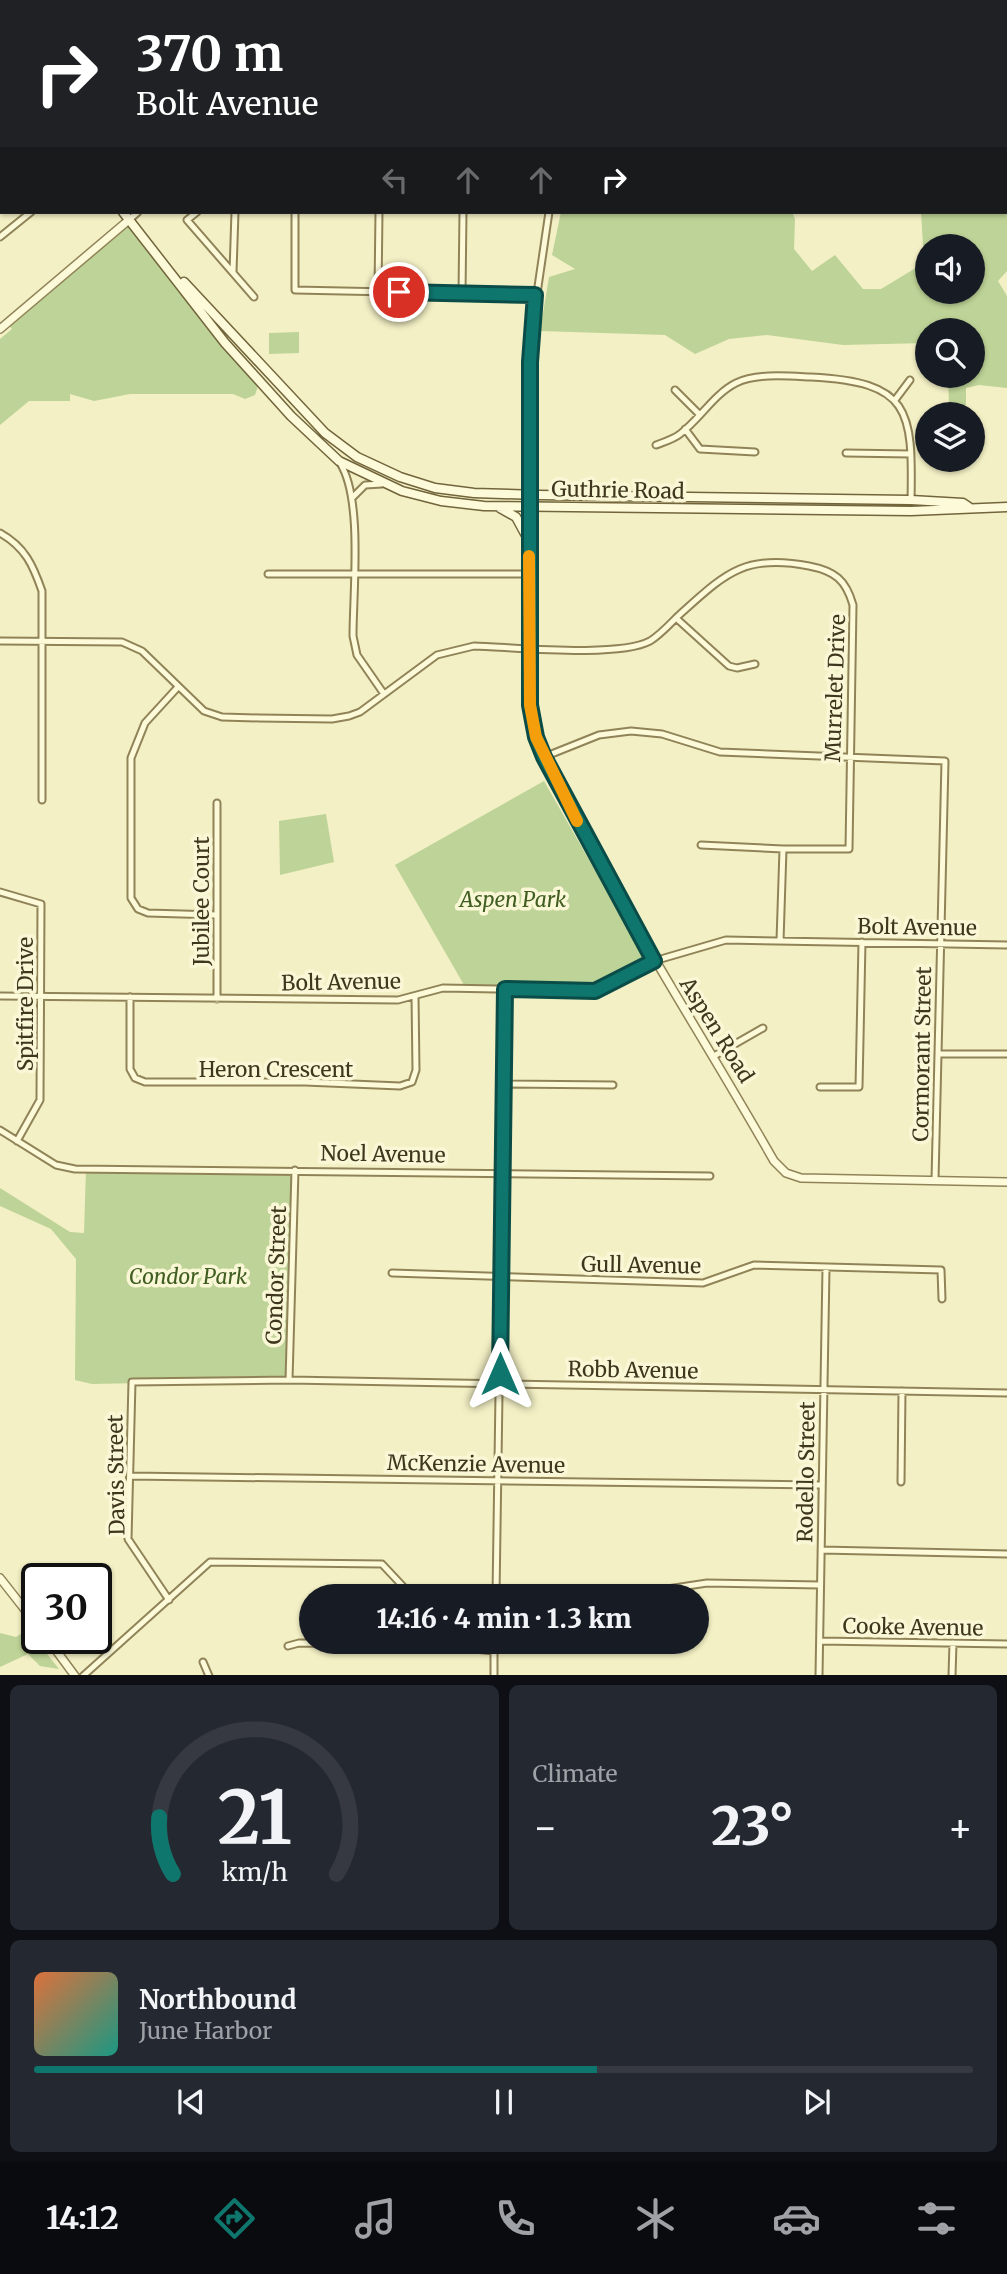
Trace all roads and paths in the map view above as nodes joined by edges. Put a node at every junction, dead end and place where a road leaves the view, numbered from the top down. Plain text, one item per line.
1 (29, 214) edge
2 (194, 214) edge
3 (235, 214) edge
4 (295, 214) edge
5 (379, 214) edge
6 (463, 214) edge
7 (549, 214) edge
8 (127, 215) edge
9 (0, 237) edge
10 (158, 255) junction
11 (233, 272) junction
12 (378, 292) junction
13 (462, 294) junction
14 (535, 295) junction
15 (254, 297) dead end
16 (0, 329) edge
17 (910, 380) dead end
18 (675, 390) dead end
19 (895, 401) junction
20 (700, 415) junction
21 (685, 429) junction
22 (656, 445) dead end
23 (755, 452) dead end
24 (846, 453) dead end
25 (911, 454) junction
26 (338, 461) junction
27 (388, 484) junction
28 (530, 495) junction
29 (353, 497) junction
30 (911, 500) junction
31 (495, 506) junction
32 (530, 507) junction
33 (969, 507) junction
34 (1007, 508) edge
35 (911, 511) junction
36 (0, 533) edge
37 (529, 541) junction
38 (268, 574) dead end
39 (352, 574) junction
40 (529, 575) junction
41 (676, 618) junction
42 (0, 641) edge
43 (43, 641) junction
44 (528, 648) junction
45 (755, 664) dead end
46 (178, 687) junction
47 (384, 694) junction
48 (544, 757) junction
49 (848, 758) junction
50 (42, 800) dead end
51 (217, 803) dead end
52 (701, 845) dead end
53 (783, 849) junction
54 (0, 892) edge
55 (216, 915) junction
56 (780, 941) junction
57 (862, 942) junction
58 (941, 943) junction
59 (1007, 944) edge
60 (654, 961) junction
61 (505, 989) junction
62 (0, 996) edge
63 (42, 996) junction
64 (415, 996) junction
65 (130, 997) junction
66 (217, 999) junction
67 (763, 1028) dead end
68 (938, 1054) junction
69 (1007, 1054) edge
70 (714, 1056) junction
71 (503, 1084) junction
72 (613, 1085) dead end
73 (820, 1087) dead end
74 (0, 1130) edge
75 (17, 1141) junction
76 (295, 1170) junction
77 (503, 1172) junction
78 (710, 1176) dead end
79 (935, 1180) junction
80 (1007, 1182) edge
81 (825, 1268) junction
82 (392, 1272) dead end
83 (500, 1277) junction
84 (942, 1299) dead end
85 (289, 1380) junction
86 (131, 1382) joint
87 (500, 1383) junction
88 (822, 1389) junction
89 (902, 1391) junction
90 (1007, 1392) edge
91 (130, 1476) junction
92 (498, 1480) junction
93 (901, 1482) dead end
94 (821, 1485) junction
95 (821, 1550) junction
96 (1007, 1554) edge
97 (0, 1578) edge
98 (401, 1584) edge
99 (496, 1584) edge
100 (700, 1584) edge
101 (820, 1585) junction
102 (169, 1600) junction
103 (21, 1605) edge
104 (820, 1641) junction
105 (299, 1643) edge
106 (953, 1643) junction
107 (1007, 1644) edge
108 (288, 1646) dead end
109 (59, 1654) edge
110 (494, 1654) edge
111 (203, 1662) dead end
112 (75, 1675) edge
113 (83, 1675) edge
114 (209, 1675) edge
115 (494, 1675) edge
116 (819, 1675) edge
117 (952, 1675) edge

1 - 9 street
2 - 11 street
3 - 11 street
4 - 12 street
5 - 12 street
6 - 13 street
7 - 14 street, Aspen Road
8 - 10 main road, Guthrie Road
8 - 16 street
10 - 26 main road, Guthrie Road
10 - 28 main road, Guthrie Road
11 - 15 street
12 - 13 street
13 - 14 street
14 - 28 street, Aspen Road
17 - 19 street
18 - 20 street
19 - 20 street
19 - 25 street
20 - 21 street
21 - 22 street
21 - 23 street
24 - 25 street
25 - 30 street
26 - 27 main road, Guthrie Road
26 - 29 street
27 - 29 street
27 - 31 main road, Guthrie Road
28 - 30 main road, Guthrie Road
28 - 32 street, Aspen Road
29 - 39 street
30 - 33 main road, Guthrie Road
30 - 35 street
31 - 32 main road, Guthrie Road
31 - 37 main road
32 - 35 main road, Guthrie Road
32 - 37 street, Aspen Road
33 - 34 main road, Guthrie Road
33 - 35 main road, Guthrie Road
36 - 43 street
37 - 40 street, Aspen Road
38 - 39 street
39 - 40 street
39 - 47 street
40 - 44 street, Aspen Road
41 - 44 street, Murrelet Drive
41 - 45 street
41 - 49 street, Murrelet Drive
42 - 43 street, Murrelet Drive
43 - 46 street, Murrelet Drive
43 - 50 street
44 - 47 street, Murrelet Drive
44 - 48 street, Aspen Road
46 - 47 street, Murrelet Drive
46 - 55 street
48 - 49 street
48 - 60 street, Aspen Road
49 - 53 street, Murrelet Drive
49 - 58 street, Cormorant Street
51 - 55 street, Jubilee Court
52 - 53 street
53 - 56 street
54 - 63 street, Spitfire Drive
55 - 66 street, Jubilee Court
56 - 57 street, Bolt Avenue
56 - 60 street, Bolt Avenue
57 - 58 street, Bolt Avenue
57 - 73 street
58 - 59 street, Bolt Avenue
58 - 68 street, Cormorant Street
60 - 61 street, Bolt Avenue
60 - 70 street, Aspen Road
61 - 64 street, Bolt Avenue
61 - 71 street
62 - 63 street, Bolt Avenue
63 - 65 street, Bolt Avenue
63 - 75 street, Spitfire Drive
64 - 65 street, Heron Crescent
64 - 66 street, Bolt Avenue
65 - 66 street, Bolt Avenue
67 - 70 street
68 - 69 street
68 - 79 street, Cormorant Street
70 - 79 street, Aspen Road
71 - 72 street
71 - 77 street
74 - 75 street
75 - 76 street, Noel Avenue
76 - 77 street, Noel Avenue
76 - 85 street, Condor Street
77 - 78 street, Noel Avenue
77 - 83 street
79 - 80 street
81 - 83 street, Gull Avenue
81 - 84 street, Gull Avenue
81 - 88 street, Rodello Street
82 - 83 street, Gull Avenue
83 - 87 street
85 - 86 street, Robb Avenue
85 - 87 street, Robb Avenue
86 - 91 street, Davis Street
87 - 88 street, Robb Avenue
87 - 92 street
88 - 89 street, Robb Avenue
88 - 94 street, Rodello Street
89 - 90 street, Robb Avenue
89 - 93 street
91 - 92 street, McKenzie Avenue
91 - 102 street, Davis Street
92 - 94 street, McKenzie Avenue
92 - 99 street
94 - 95 street, Rodello Street
95 - 96 street
95 - 101 street, Rodello Street
97 - 103 street
98 - 102 street
100 - 101 street
101 - 104 street, Rodello Street
102 - 113 street
104 - 106 street, Cooke Avenue
104 - 116 street, Rodello Street
105 - 108 street
106 - 107 street, Cooke Avenue
106 - 117 street
109 - 112 street
110 - 115 street
111 - 114 street

